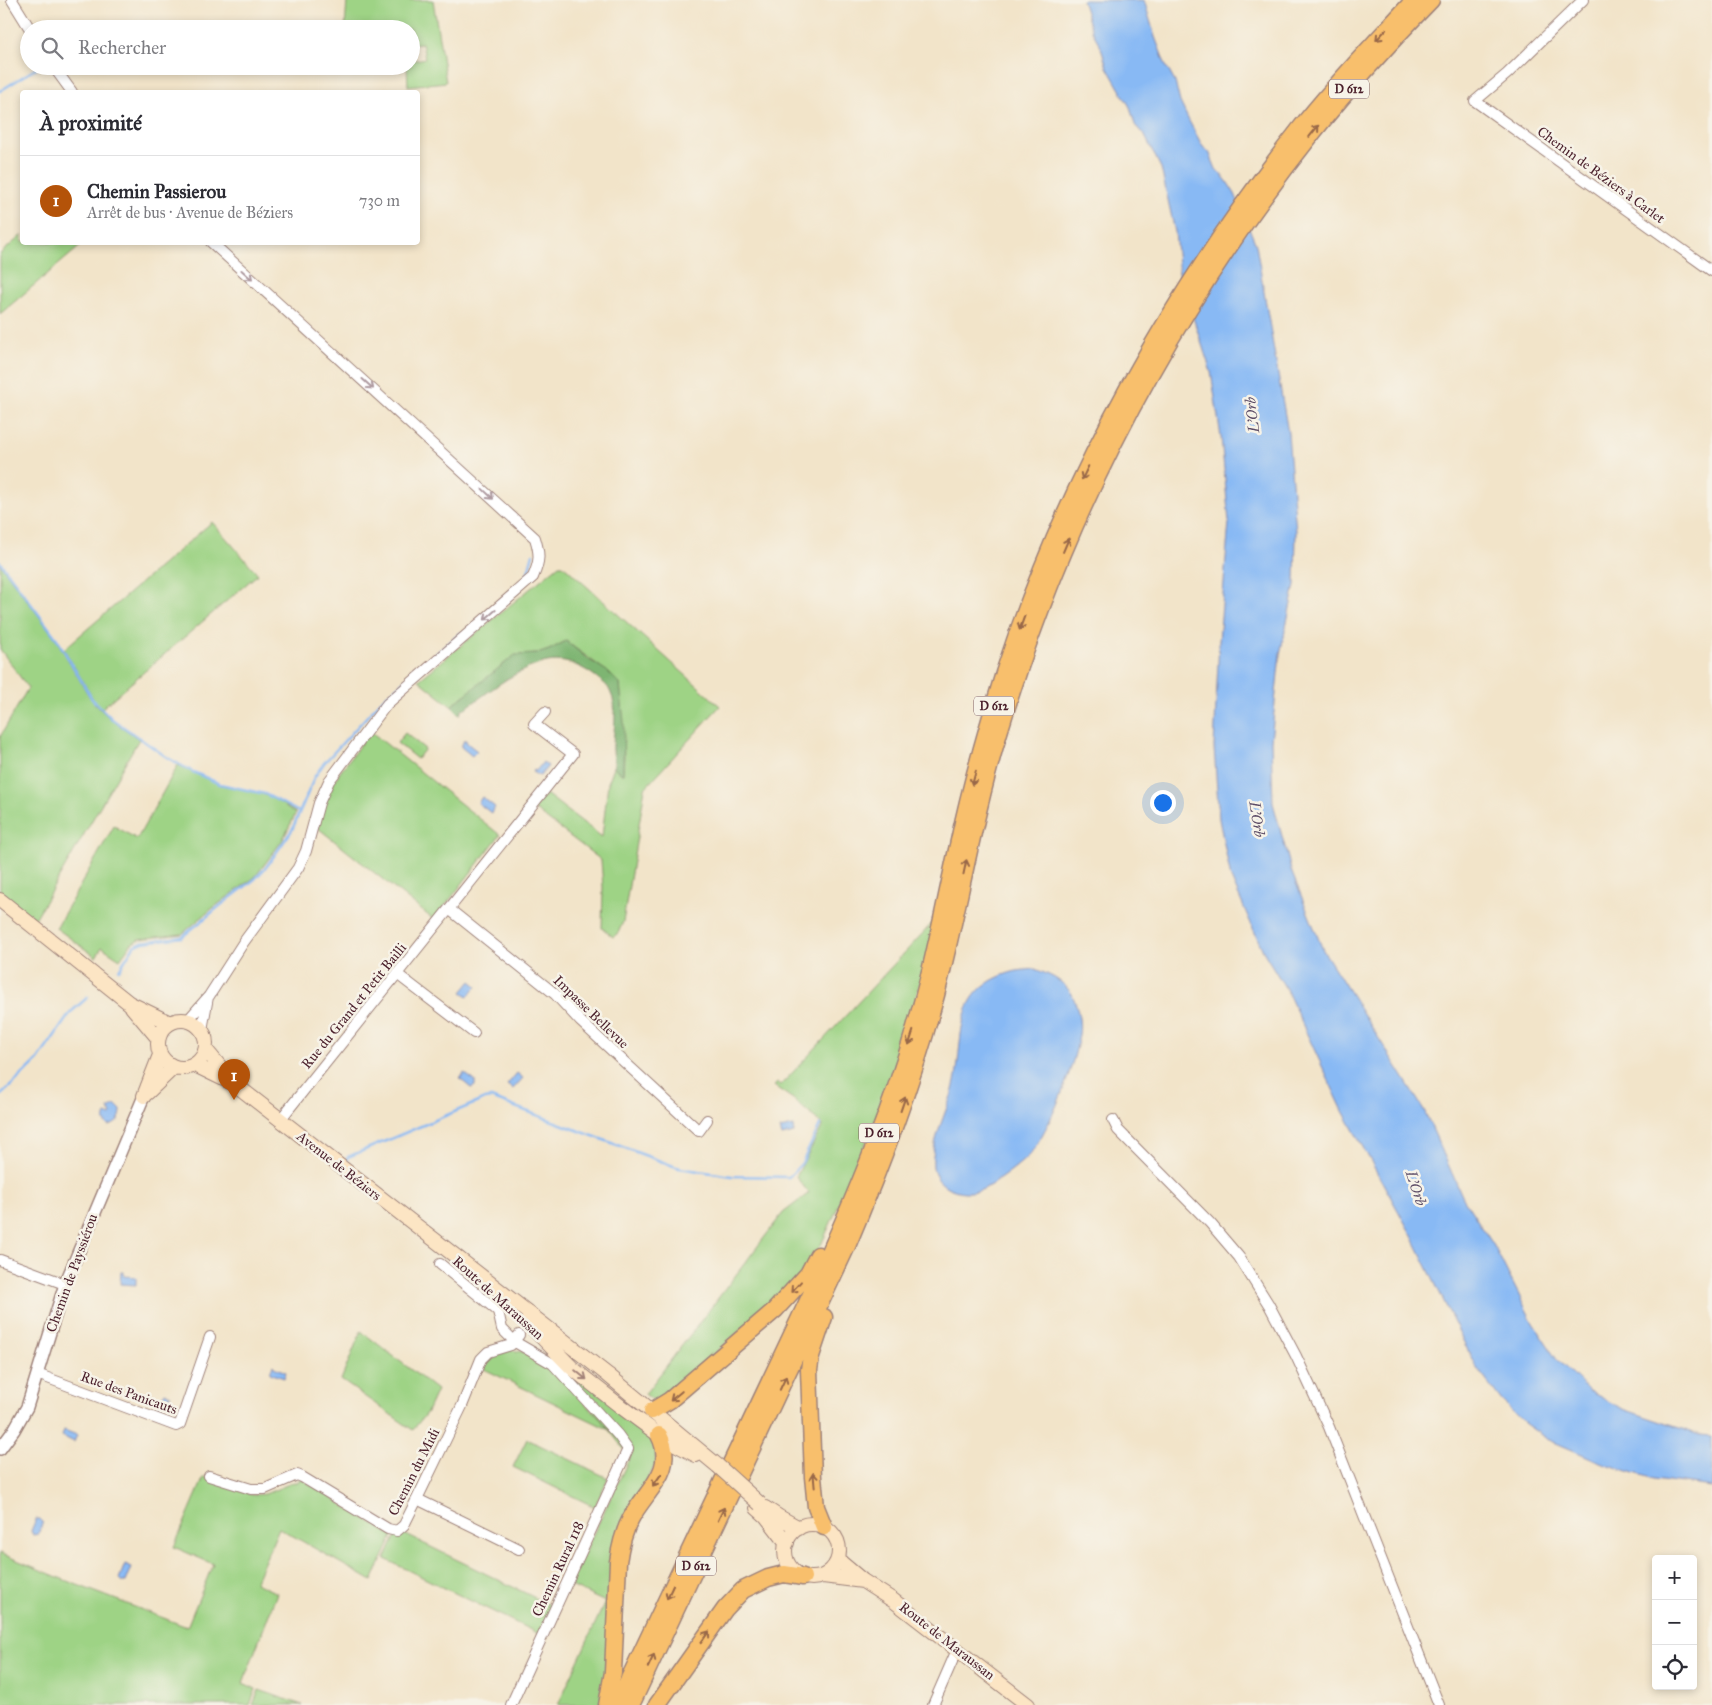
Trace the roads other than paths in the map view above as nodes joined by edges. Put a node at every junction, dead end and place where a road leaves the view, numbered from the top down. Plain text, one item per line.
1 (12, 0) edge
2 (1414, 0) edge
3 (1431, 0) edge
4 (1583, 0) edge
5 (24, 20) edge
6 (60, 75) edge
7 (71, 90) edge
8 (1270, 179) junction
9 (214, 245) edge
10 (1712, 271) edge
11 (545, 712) dead end
12 (0, 900) edge
13 (449, 910) junction
14 (398, 974) junction
15 (208, 996) junction
16 (129, 1003) junction
17 (188, 1020) junction
18 (170, 1023) junction
19 (202, 1030) junction
20 (474, 1033) dead end
21 (158, 1038) junction
22 (206, 1050) junction
23 (160, 1055) junction
24 (195, 1065) junction
25 (174, 1068) junction
26 (236, 1086) junction
27 (144, 1096) junction
28 (280, 1120) junction
29 (707, 1120) dead end
30 (1113, 1120) dead end
31 (870, 1177) junction
32 (442, 1247) junction
33 (0, 1260) edge
34 (440, 1264) dead end
35 (66, 1284) junction
36 (523, 1318) junction
37 (535, 1329) junction
38 (210, 1337) dead end
39 (517, 1338) junction
40 (37, 1374) junction
41 (652, 1411) junction
42 (659, 1435) junction
43 (0, 1449) edge
44 (716, 1468) junction
45 (209, 1476) dead end
46 (417, 1499) junction
47 (758, 1506) junction
48 (824, 1527) junction
49 (799, 1528) junction
50 (787, 1543) junction
51 (519, 1549) dead end
52 (838, 1560) junction
53 (823, 1576) junction
54 (803, 1577) junction
55 (863, 1581) junction
56 (957, 1650) junction
57 (512, 1703) edge
58 (607, 1705) edge
59 (619, 1705) edge
60 (631, 1705) edge
61 (657, 1705) edge
62 (933, 1705) edge
63 (1028, 1705) edge
64 (1438, 1705) edge

1 - 5 street
2 -> 8 highway, D 612
8 -> 3 highway, D 612
4 - 10 street, Chemin de Béziers à Carlet
6 - 7 street
8 - 31 highway, D 612
9 -> 15 street
11 - 13 street, Rue du Grand et Petit Bailli
12 - 16 main road
13 - 14 street, Rue du Grand et Petit Bailli
13 - 29 street, Impasse Bellevue
14 - 20 street
14 - 28 street, Rue du Grand et Petit Bailli
15 - 17 street
15 - 19 street
16 - 18 main road
16 - 21 main road
17 - 18 main road
17 - 19 main road
18 - 21 main road
19 - 22 main road
21 - 23 main road
22 - 24 main road
22 - 26 main road, Avenue de Béziers
23 - 25 main road
23 - 27 main road, Chemin de Payssiérou
24 - 25 main road
24 - 26 main road, Avenue de Béziers
25 - 27 main road, Chemin de Payssiérou
26 - 28 main road, Avenue de Béziers
27 - 35 street, Chemin de Payssiérou
28 - 32 main road, Avenue de Béziers
30 - 64 street
31 -> 41 highway
48 -> 31 highway
31 -> 59 highway, D 612
60 -> 31 highway, D 612
32 - 36 main road, Route de Maraussan
32 - 41 main road, Route de Maraussan
33 - 35 street
34 - 39 street
35 - 40 street, Chemin de Payssiérou
36 - 37 main road, Route de Maraussan
36 - 39 street
37 - 39 street, Chemin du Midi
37 -> 42 main road, Route de Maraussan
38 - 40 street, Rue des Panicauts
39 - 46 street, Chemin du Midi
39 - 57 street, Chemin Rural 118
40 - 43 street, Chemin de Payssiérou
41 - 44 main road, Route de Maraussan
42 - 44 main road, Route de Maraussan
42 -> 58 highway
44 - 47 main road, Route de Maraussan, bridge
45 - 46 street, Chemin du Midi
46 - 51 street
47 - 49 main road, Route de Maraussan
47 - 50 main road, Route de Maraussan
48 - 49 main road
48 - 52 main road
49 - 50 main road
50 - 54 main road
52 - 53 main road
52 - 55 main road, Route de Maraussan
53 - 54 main road
53 - 55 main road, Route de Maraussan
61 -> 54 highway
55 - 56 main road, Route de Maraussan
56 - 62 street
56 - 63 main road, Route de Maraussan

